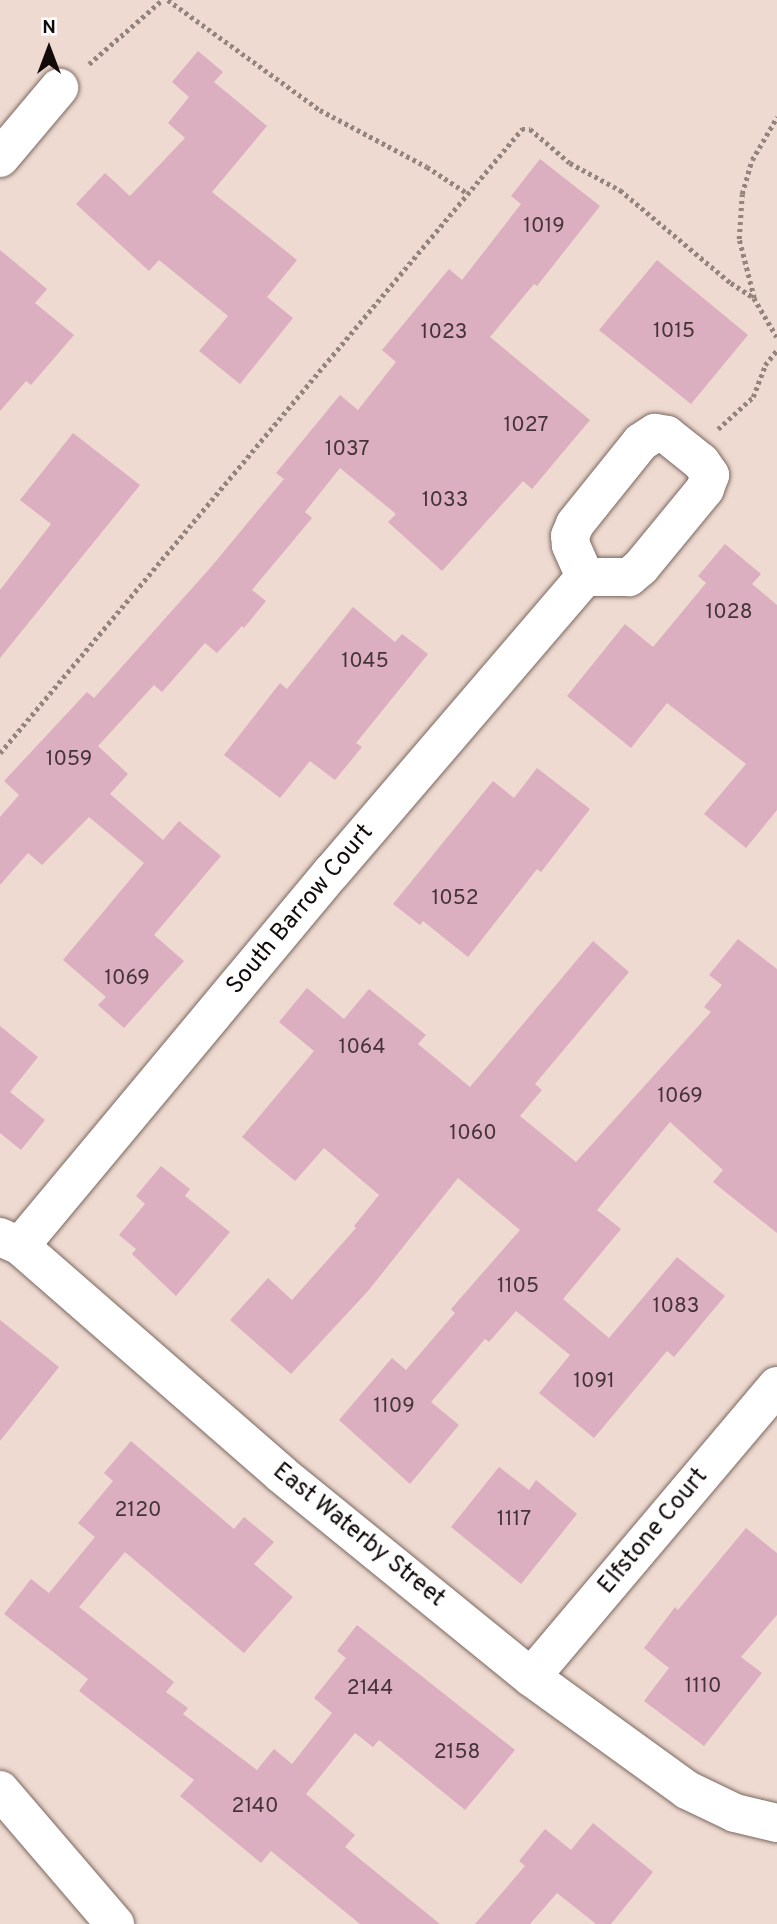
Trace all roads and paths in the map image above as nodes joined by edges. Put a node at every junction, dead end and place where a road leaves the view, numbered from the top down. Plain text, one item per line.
1 (162, 0) edge
2 (168, 0) edge
3 (59, 88) joint
4 (777, 117) edge
5 (0, 158) edge
6 (467, 193) junction
7 (754, 298) junction
8 (777, 337) edge
9 (777, 350) edge
10 (687, 450) junction
11 (585, 577) junction
12 (0, 753) edge
13 (10, 1242) edge
14 (777, 1387) edge
15 (531, 1677) junction
16 (0, 1790) edge
17 (777, 1823) edge
18 (115, 1924) edge

1 - 3 path
2 - 6 path
3 - 5 street
4 - 7 path
6 - 7 path
6 - 12 path
7 - 8 path
9 - 10 path
10 - 11 street
10 - 11 street
11 - 13 street, South Barrow Court
13 - 15 street, East Waterby Street
14 - 15 street, Elfstone Court
15 - 17 street, East Waterby Street
16 - 18 street

